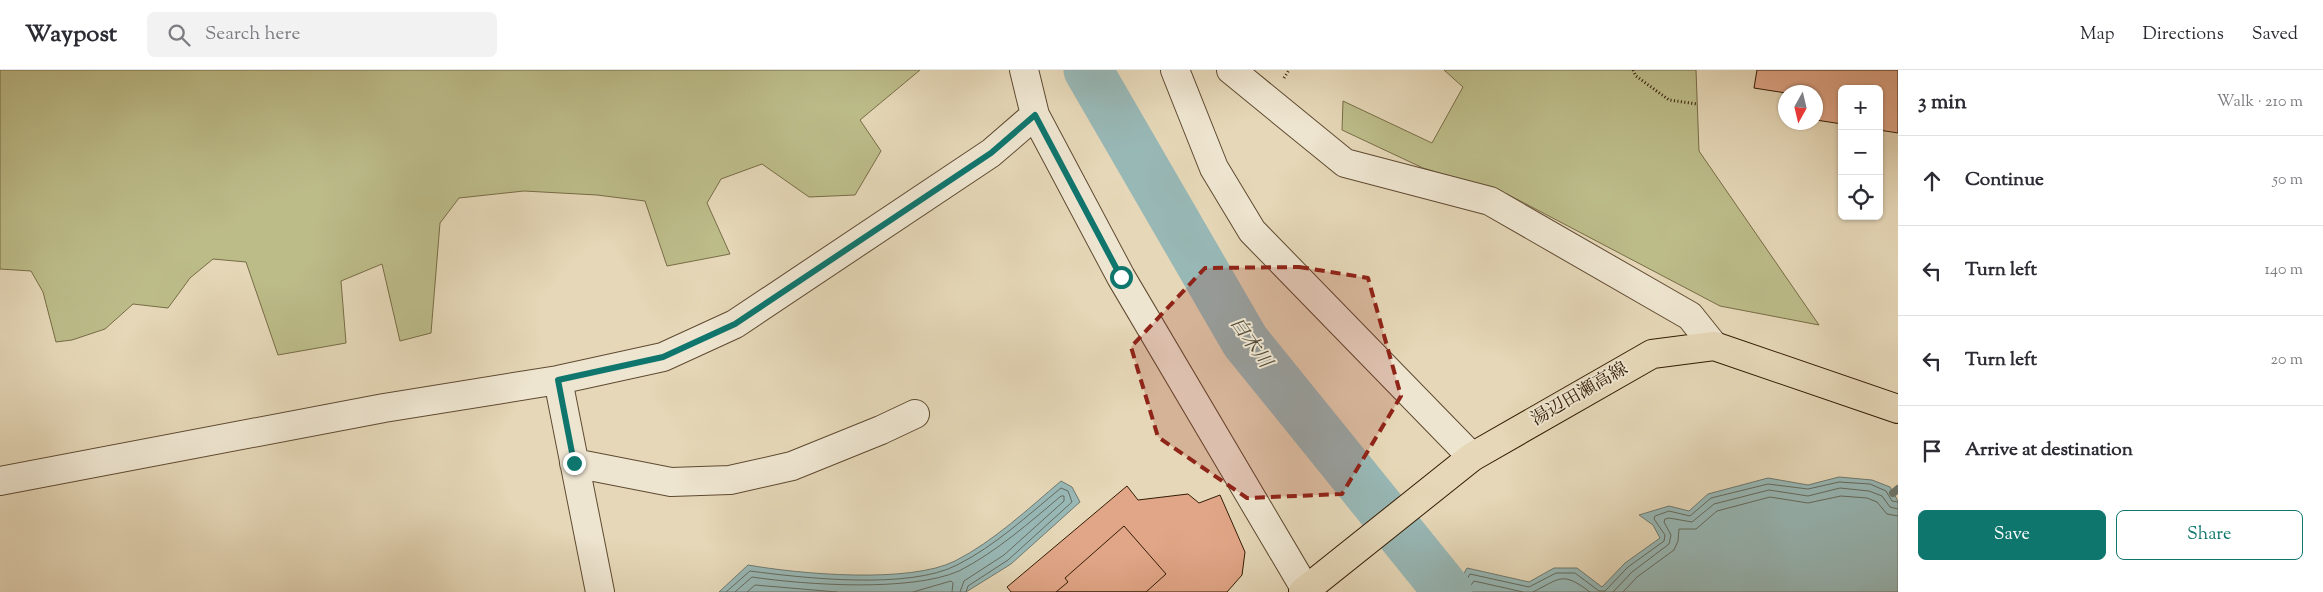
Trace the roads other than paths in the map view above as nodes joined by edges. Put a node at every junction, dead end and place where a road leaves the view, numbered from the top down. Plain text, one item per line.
1 (1024, 70) edge
2 (1175, 70) edge
3 (1231, 70) edge
4 (1035, 115) junction
5 (1714, 346) junction
6 (558, 380) junction
7 (1898, 409) edge
8 (915, 414) dead end
9 (1472, 457) junction
10 (574, 463) junction
11 (0, 481) edge
12 (1305, 591) edge
13 (600, 592) edge

1 - 4 street
2 - 9 street
3 - 5 street
4 - 6 street
4 - 12 street
5 - 7 main road, 湯辺田瀬高線
5 - 9 main road, 湯辺田瀬高線
6 - 10 street
6 - 11 street
8 - 10 street
9 - 12 main road, 湯辺田瀬高線
10 - 13 street

